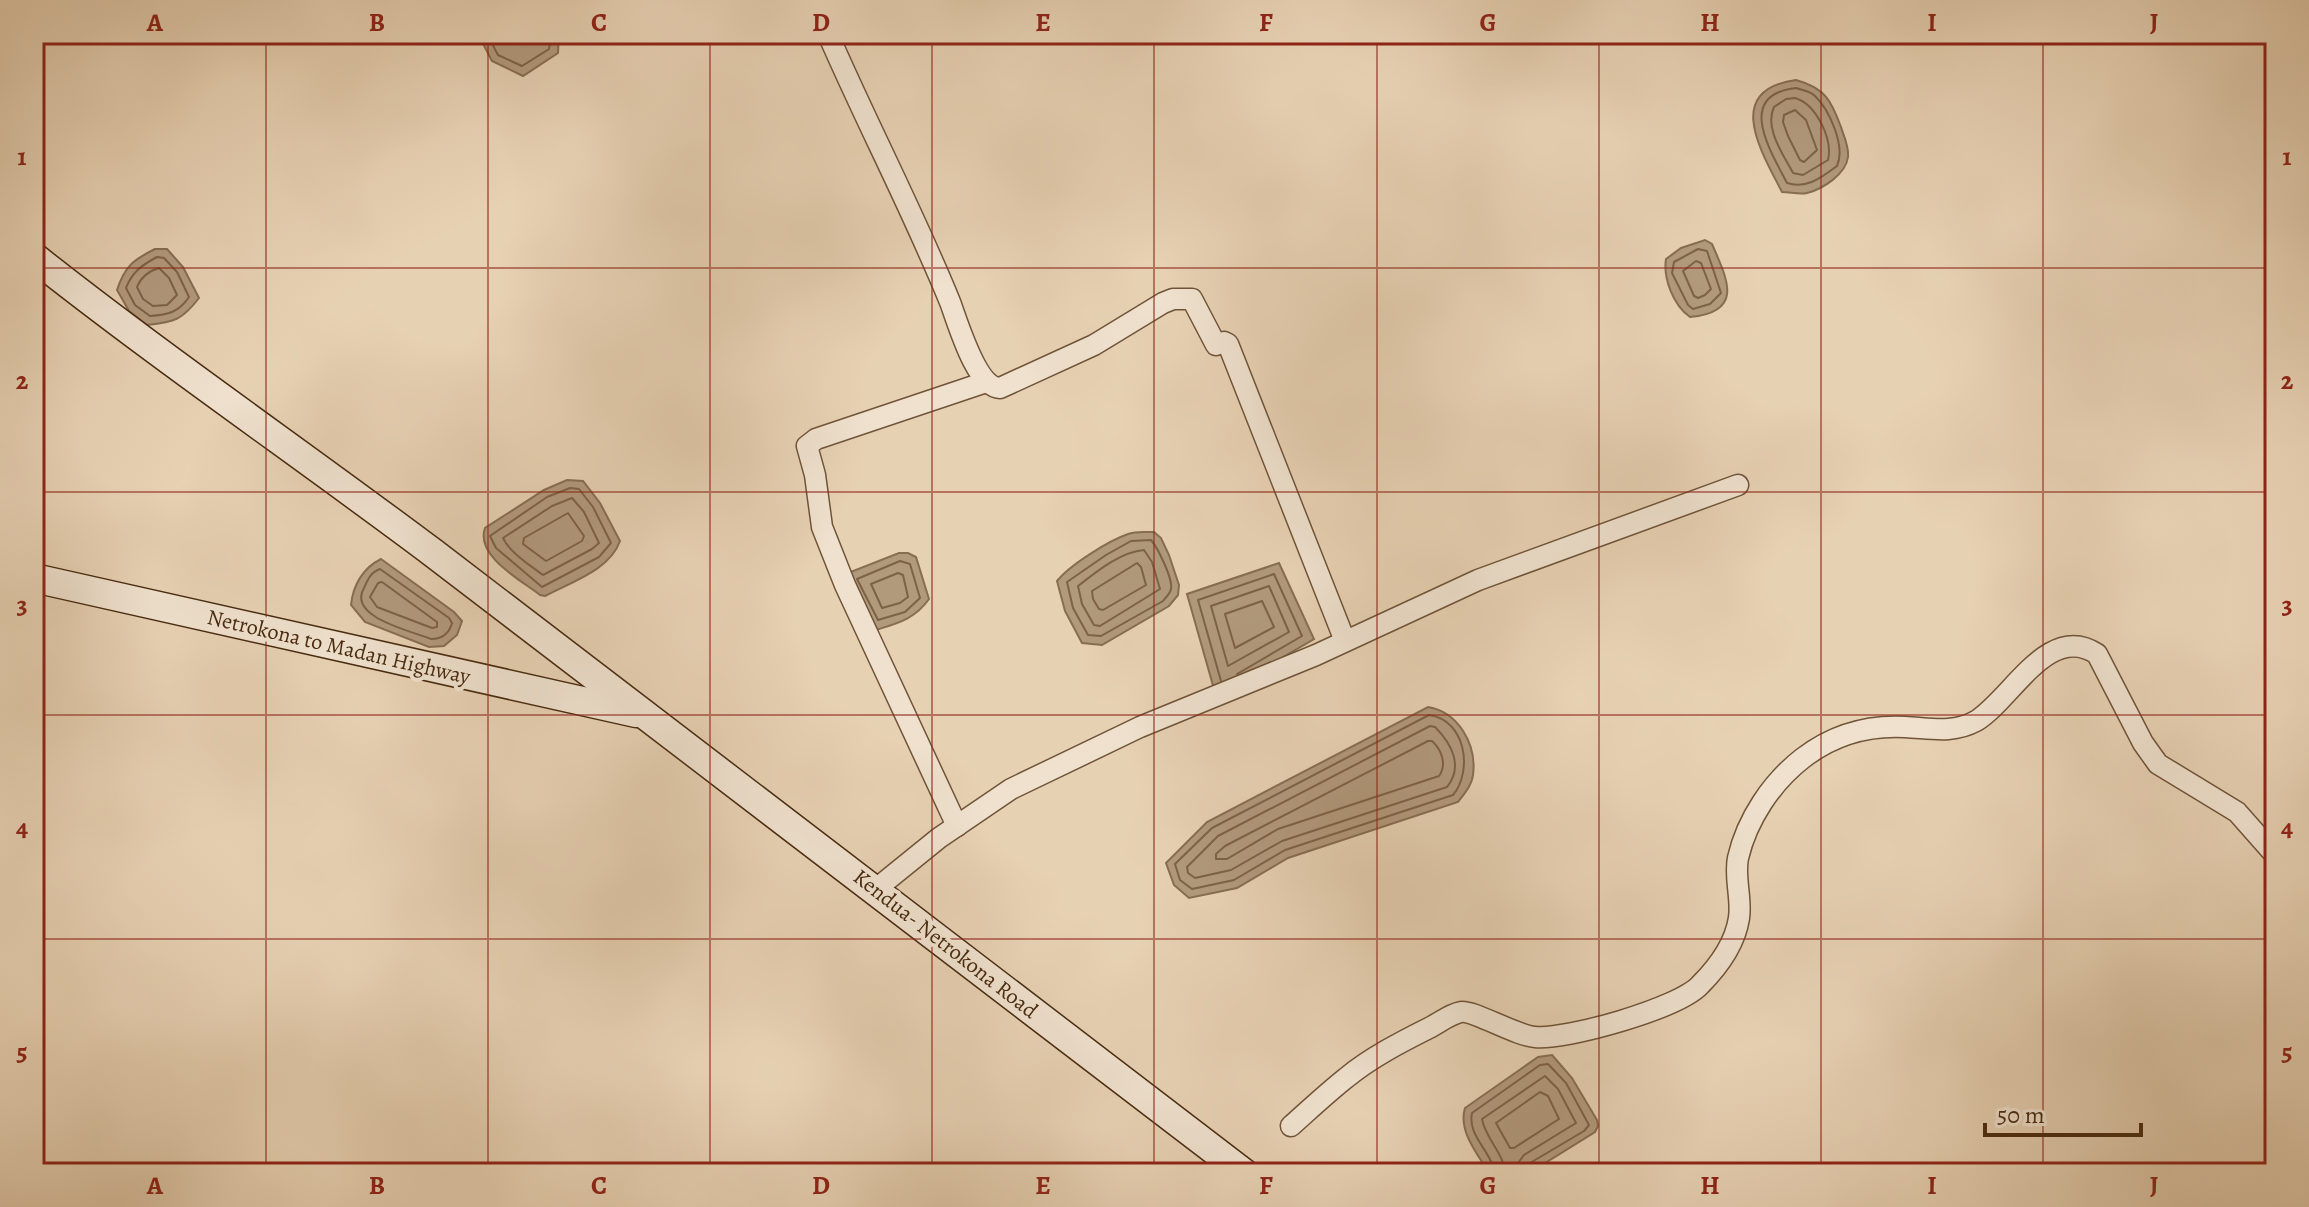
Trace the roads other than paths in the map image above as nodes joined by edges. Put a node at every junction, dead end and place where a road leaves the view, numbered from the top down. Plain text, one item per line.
1 (828, 34) edge
2 (34, 257) edge
3 (986, 382) junction
4 (1738, 485) dead end
5 (34, 578) edge
6 (1345, 641) junction
7 (645, 715) junction
8 (957, 826) junction
9 (2275, 855) edge
10 (876, 889) junction
11 (1291, 1126) dead end
12 (1244, 1173) edge

1 - 3 street
2 - 7 main road, Kendua- Netrokona Road
3 - 6 street
3 - 8 street
4 - 6 street
5 - 7 main road, Netrokona to Madan Highway
6 - 8 street
7 - 10 main road, Kendua- Netrokona Road
8 - 10 street
9 - 11 street
10 - 12 main road, Kendua- Netrokona Road

